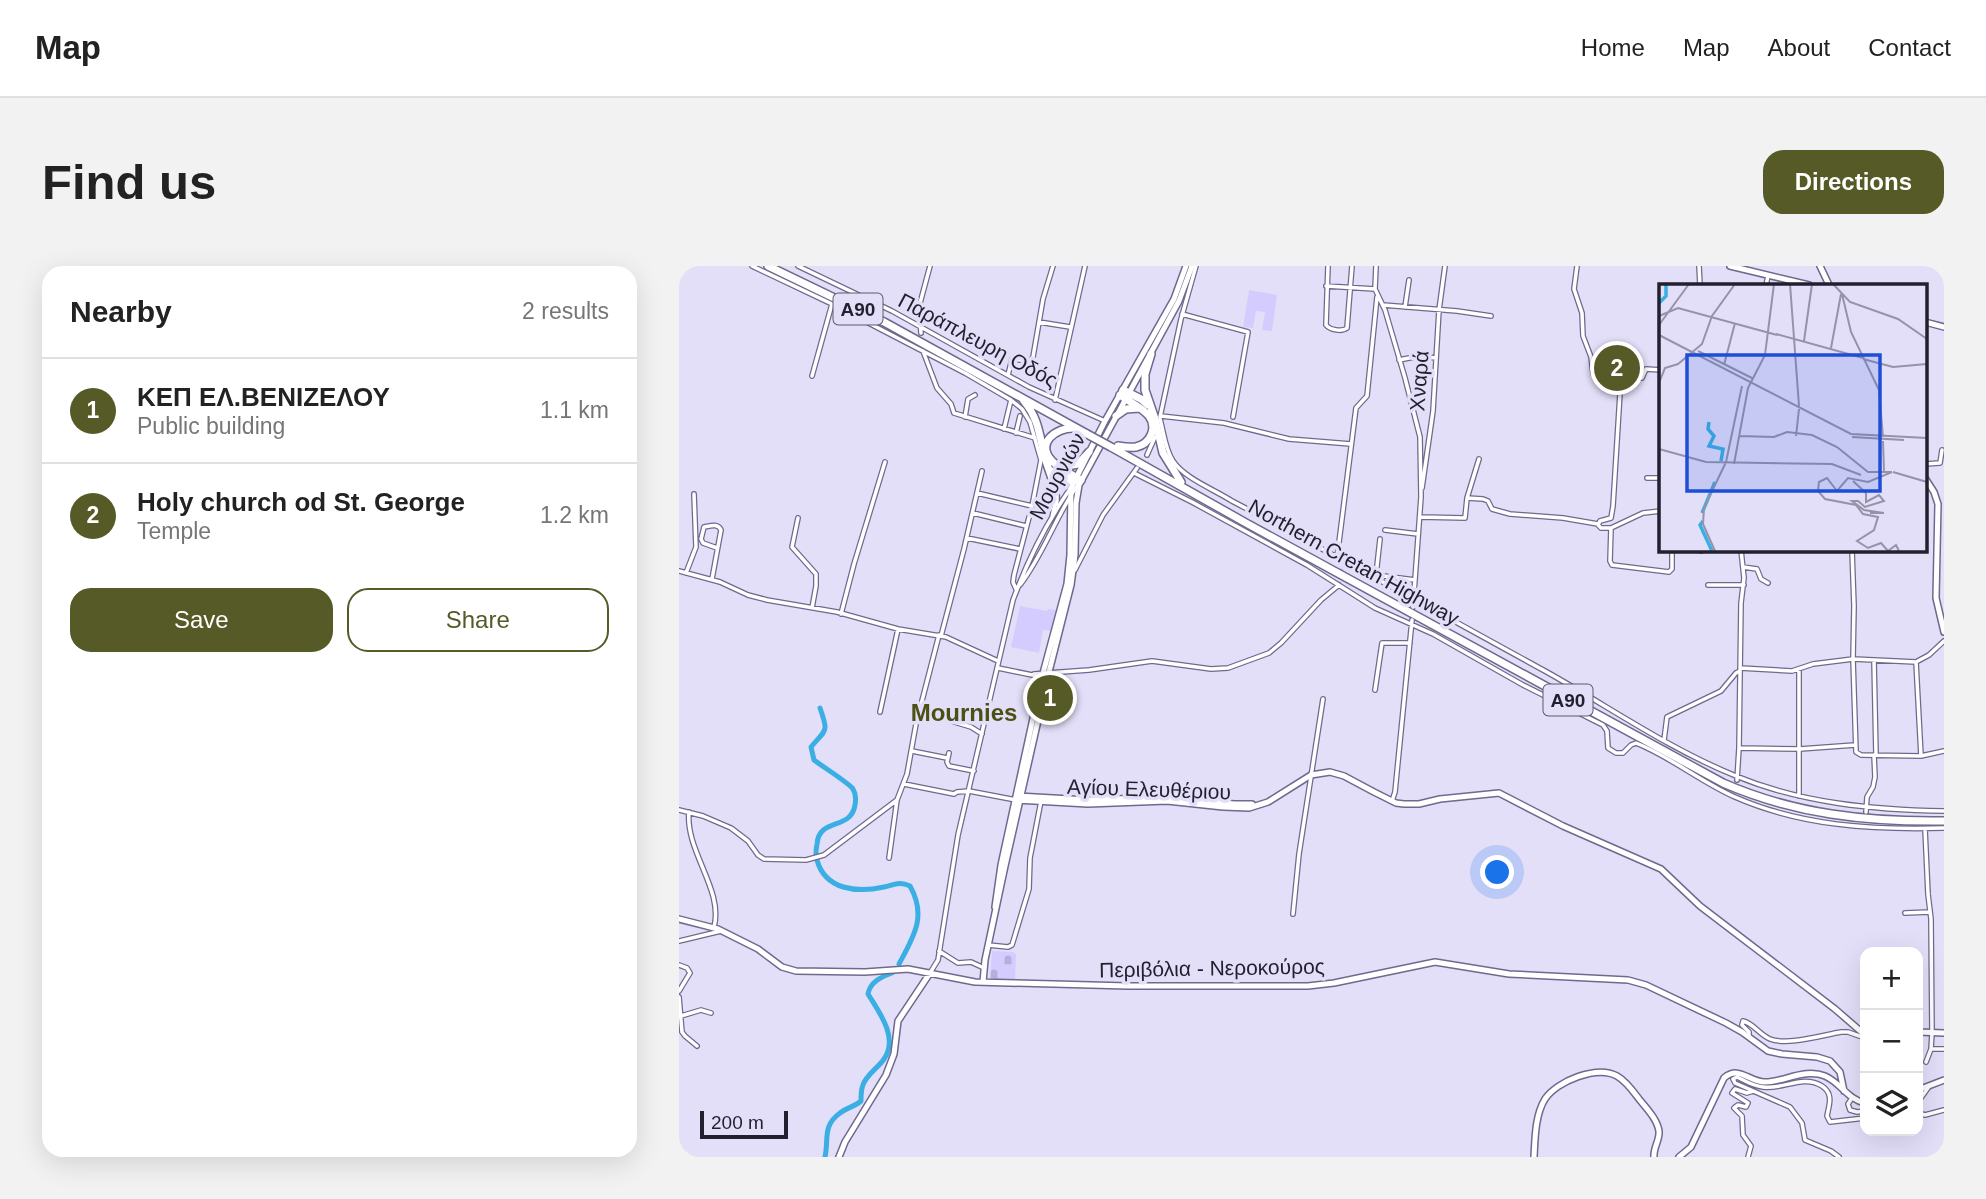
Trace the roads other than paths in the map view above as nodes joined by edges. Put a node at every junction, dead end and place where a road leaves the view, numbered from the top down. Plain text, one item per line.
1 (752, 266) edge
2 (768, 266) edge
3 (778, 266) edge
4 (798, 266) edge
5 (930, 266) edge
6 (1053, 266) edge
7 (1085, 266) edge
8 (1186, 266) edge
9 (1194, 266) edge
10 (1328, 266) edge
11 (1352, 266) edge
12 (1376, 266) edge
13 (1445, 266) edge
14 (1577, 266) edge
15 (1699, 266) edge
16 (1730, 266) edge
17 (1820, 266) edge
18 (1768, 276) junction
19 (1409, 280) dead end
20 (1700, 284) edge
21 (1766, 284) edge
22 (1804, 284) edge
23 (1829, 284) edge
24 (1326, 286) junction
25 (1350, 287) junction
26 (1375, 289) junction
27 (1377, 295) junction
28 (832, 304) junction
29 (1383, 305) junction
30 (1405, 307) junction
31 (1439, 310) junction
32 (1172, 315) junction
33 (1182, 316) junction
34 (1491, 316) dead end
35 (1039, 322) junction
36 (1927, 322) edge
37 (1070, 327) junction
38 (1944, 327) edge
39 (921, 330) junction
40 (923, 345) dead end
41 (923, 351) junction
42 (1151, 354) junction
43 (1436, 358) junction
44 (1399, 360) junction
45 (1659, 370) edge
46 (1008, 375) junction
47 (812, 376) dead end
48 (1621, 377) junction
49 (1124, 394) junction
50 (975, 395) dead end
51 (1019, 396) junction
52 (1011, 400) junction
53 (1055, 400) junction
54 (1140, 408) junction
55 (1153, 412) junction
56 (1020, 416) dead end
57 (1116, 416) junction
58 (965, 417) junction
59 (1233, 417) dead end
60 (1160, 419) junction
61 (1105, 421) junction
62 (1077, 429) junction
63 (1004, 430) junction
64 (1088, 432) junction
65 (1016, 433) junction
66 (1035, 438) junction
67 (1155, 438) dead end
68 (1351, 444) junction
69 (1114, 445) junction
70 (1942, 450) dead end
71 (1089, 452) junction
72 (1147, 455) dead end
73 (1479, 459) dead end
74 (885, 461) dead end
75 (1927, 464) edge
76 (1062, 467) junction
77 (1049, 468) junction
78 (1137, 468) dead end
79 (982, 471) dead end
80 (1134, 472) junction
81 (1647, 478) dead end
82 (1659, 478) edge
83 (1927, 481) edge
84 (1181, 482) junction
85 (1073, 483) junction
86 (977, 493) junction
87 (694, 494) dead end
88 (1421, 497) junction
89 (1467, 498) junction
90 (1033, 503) junction
91 (1055, 503) junction
92 (1659, 511) edge
93 (973, 513) junction
94 (1420, 517) junction
95 (798, 518) dead end
96 (1051, 521) junction
97 (1598, 524) junction
98 (1026, 526) junction
99 (1611, 528) junction
100 (1385, 530) dead end
101 (1418, 534) junction
102 (967, 538) junction
103 (1380, 539) dead end
104 (1941, 542) edge
105 (717, 548) junction
106 (1020, 549) junction
107 (1672, 551) edge
108 (1741, 551) edge
109 (1852, 551) edge
110 (1076, 556) junction
111 (1337, 558) junction
112 (1743, 567) junction
113 (679, 571) edge
114 (686, 573) junction
115 (1366, 574) junction
116 (1376, 575) junction
117 (712, 579) junction
118 (1415, 580) junction
119 (1337, 582) junction
120 (1768, 583) dead end
121 (1708, 585) dead end
122 (1744, 586) junction
123 (1017, 590) junction
124 (1413, 599) junction
125 (1413, 607) dead end
126 (812, 608) junction
127 (841, 614) junction
128 (1412, 622) junction
129 (898, 628) junction
130 (1944, 632) edge
131 (940, 635) junction
132 (1944, 641) edge
133 (1411, 643) junction
134 (1853, 659) junction
135 (1874, 660) junction
136 (999, 661) junction
137 (1916, 662) junction
138 (997, 668) junction
139 (1799, 669) junction
140 (1740, 670) junction
141 (1046, 675) junction
142 (1375, 690) dead end
143 (1324, 699) dead end
144 (921, 708) junction
145 (880, 712) dead end
146 (944, 714) dead end
147 (951, 721) dead end
148 (982, 734) junction
149 (1664, 740) junction
150 (1856, 745) junction
151 (1739, 748) junction
152 (1800, 750) junction
153 (912, 751) junction
154 (1944, 751) edge
155 (1875, 755) junction
156 (1921, 756) junction
157 (974, 771) junction
158 (1311, 775) junction
159 (1737, 778) junction
160 (904, 783) junction
161 (969, 792) junction
162 (1016, 795) junction
163 (1279, 796) junction
164 (1798, 796) junction
165 (897, 800) junction
166 (1392, 800) junction
167 (1041, 801) junction
168 (1866, 809) junction
169 (679, 810) edge
170 (1944, 811) edge
171 (689, 812) junction
172 (1944, 819) edge
173 (1944, 828) edge
174 (1925, 829) junction
175 (889, 858) dead end
176 (1930, 912) junction
177 (1905, 913) dead end
178 (1293, 914) dead end
179 (679, 919) edge
180 (714, 928) junction
181 (721, 931) junction
182 (679, 941) edge
183 (988, 945) junction
184 (939, 951) junction
185 (679, 965) edge
186 (984, 968) junction
187 (930, 973) junction
188 (983, 982) junction
189 (679, 990) edge
190 (679, 997) edge
191 (711, 1013) dead end
192 (681, 1016) junction
193 (1860, 1032) edge
194 (1923, 1032) edge
195 (1932, 1033) junction
196 (1944, 1033) edge
197 (1860, 1036) edge
198 (1749, 1037) junction
199 (697, 1046) dead end
200 (1931, 1049) junction
201 (1944, 1049) edge
202 (1926, 1062) dead end
203 (1944, 1080) edge
204 (1929, 1086) junction
205 (1923, 1088) edge
206 (1753, 1091) junction
207 (1844, 1091) junction
208 (1923, 1095) edge
209 (1852, 1098) junction
210 (1860, 1101) edge
211 (1944, 1110) edge
212 (1860, 1112) edge
213 (1923, 1114) edge
214 (1860, 1119) edge
215 (839, 1157) edge
216 (1534, 1157) edge
217 (1654, 1157) edge
218 (1679, 1157) edge
219 (1748, 1157) edge
220 (1839, 1157) edge

1 - 28 street, Παράπλευρη Οδός
2 - 51 highway, Northern Cretan Highway / Α90
3 - 64 highway, Northern Cretan Highway / Α90
4 - 39 street, Παράπλευρη Οδός
5 - 39 street
6 - 35 street
7 - 37 street
8 - 49 main road, Μουρνιών
9 - 32 main road
9 - 33 street
10 - 24 street
11 - 25 street
12 - 26 street
13 - 31 street, Χναρά
14 - 48 street
15 - 20 street
16 - 18 main road
17 - 23 main road
18 - 21 street
18 - 22 main road
19 - 30 street
24 - 25 street
24 - 25 street
25 - 26 street
26 - 27 street
27 - 29 street, Χναρά
27 - 68 street
28 - 41 street, Παράπλευρη Οδός
28 - 47 street
29 - 30 street
29 - 44 street, Χναρά
30 - 31 street
31 - 34 street
31 - 43 street, Χναρά
32 - 33 main road
32 - 42 main road
33 - 59 street
33 - 60 street
35 - 37 street
35 - 46 street
36 - 38 main road
37 - 53 street
39 - 46 street, Παράπλευρη Οδός
40 - 41 street
41 - 52 street, Παράπλευρη Οδός
41 - 58 street
42 - 49 main road
42 - 55 highway
43 - 44 street
43 - 88 street, Χναρά
44 - 88 street, Χναρά
45 - 48 street
46 - 53 street, Παράπλευρη Οδός
48 - 97 street
49 - 54 highway
49 - 55 highway
49 - 57 main road
49 - 61 main road, Μουρνιών
50 - 58 street
51 - 62 highway, Northern Cretan Highway / Α90
51 - 77 highway
52 - 63 street
52 - 66 street, Παράπλευρη Οδός
53 - 61 street, Παράπλευρη Οδός
54 - 57 highway
54 - 69 highway
55 - 84 highway
56 - 65 street
57 - 85 main road
58 - 63 street
60 - 68 street
60 - 111 street
61 - 71 main road, Μουρνιών
62 - 64 highway, Northern Cretan Highway / Α90
62 - 76 highway
63 - 65 street
64 - 69 highway, Northern Cretan Highway / Α90, bridge
65 - 66 street
66 - 90 street
67 - 72 street
68 - 111 street
69 - 84 highway, Northern Cretan Highway / Α90
69 - 172 highway, Northern Cretan Highway / Α90
70 - 75 street
71 - 76 highway
71 - 85 main road, Μουρνιών
73 - 89 street
74 - 127 street
76 - 85 highway
77 - 85 highway
77 - 91 highway
78 - 80 street
79 - 86 street
80 - 110 street
80 - 119 street
81 - 82 street
83 - 104 main road
84 - 172 highway, Northern Cretan Highway / Α90
85 - 96 street, Μουρνιών
85 - 110 main road
85 - 110 main road
85 - 123 street, Μουρνιών
86 - 90 street
86 - 93 street
87 - 114 street
88 - 94 street, Χναρά
89 - 94 street
89 - 97 street
90 - 91 street
90 - 98 street
91 - 96 street
92 - 99 street
93 - 98 street
93 - 102 street
94 - 101 street, Χναρά
95 - 126 street
96 - 123 street, Μουρνιών
97 - 99 street
98 - 106 street
99 - 107 street
100 - 101 street
101 - 118 street, Χναρά
102 - 106 street
102 - 131 street
103 - 116 street
104 - 130 main road
105 - 105 street
105 - 117 street
106 - 123 street
108 - 112 street
109 - 134 street
110 - 141 main road
110 - 141 main road
111 - 115 street
112 - 120 street
112 - 122 street
113 - 114 street
114 - 117 street
115 - 116 street
115 - 124 street
116 - 118 street
117 - 126 street
118 - 124 street, Χναρά
119 - 128 street
119 - 141 street
121 - 122 street
122 - 140 street
123 - 136 street
124 - 125 street, Χναρά
124 - 149 street
126 - 127 street
127 - 129 street
128 - 133 street
128 - 174 street
129 - 131 street
129 - 145 street
131 - 136 street
131 - 144 street
132 - 137 street
133 - 142 street
133 - 166 street
134 - 135 street
134 - 139 street
134 - 150 street
135 - 137 street
135 - 155 street
136 - 138 street
137 - 156 street
138 - 141 street
138 - 148 street
139 - 140 street
139 - 152 street
140 - 149 street
140 - 151 street
141 - 162 main road
143 - 158 street
144 - 146 street
144 - 153 street
147 - 148 street
148 - 157 street
149 - 159 street
150 - 152 street
150 - 155 street
151 - 152 street
151 - 159 street
152 - 164 street
153 - 157 street
153 - 160 street
154 - 156 street
155 - 156 street
155 - 168 street
157 - 161 street
158 - 163 main road, Αγίου Ελευθέριου
158 - 166 main road
158 - 178 street
159 - 164 street
160 - 161 street
160 - 165 street
161 - 162 street
161 - 184 street
162 - 163 main road, Αγίου Ελευθέριου
162 - 167 main road, Αγίου Ελευθέριου
162 - 183 main road
163 - 167 main road, Αγίου Ελευθέριου
164 - 168 street
165 - 171 street
165 - 175 street
166 - 193 main road
167 - 183 street
168 - 170 street
169 - 171 street
171 - 180 street
173 - 174 street
174 - 176 street
176 - 177 street
176 - 195 street
179 - 180 main road, Περιβόλια - Νεροκούρος
180 - 181 main road, Περιβόλια - Νεροκούρος
181 - 182 street
181 - 187 main road, Περιβόλια - Νεροκούρος
183 - 186 main road
184 - 186 street
184 - 187 street
185 - 189 street
186 - 188 main road
187 - 188 main road, Περιβόλια - Νεροκούρος
187 - 215 main road
188 - 198 main road, Περιβόλια - Νεροκούρος
190 - 192 street
191 - 192 street
192 - 199 street
194 - 195 main road
195 - 196 main road
195 - 200 street
197 - 198 street
198 - 207 main road, Περιβόλια - Νεροκούρος
200 - 201 street
200 - 202 street
203 - 204 main road
204 - 205 main road
204 - 208 street
206 - 214 street
206 - 219 street
206 - 220 street
207 - 209 main road
207 - 218 main road
209 - 210 main road
209 - 212 street
211 - 213 street
216 - 217 main road

